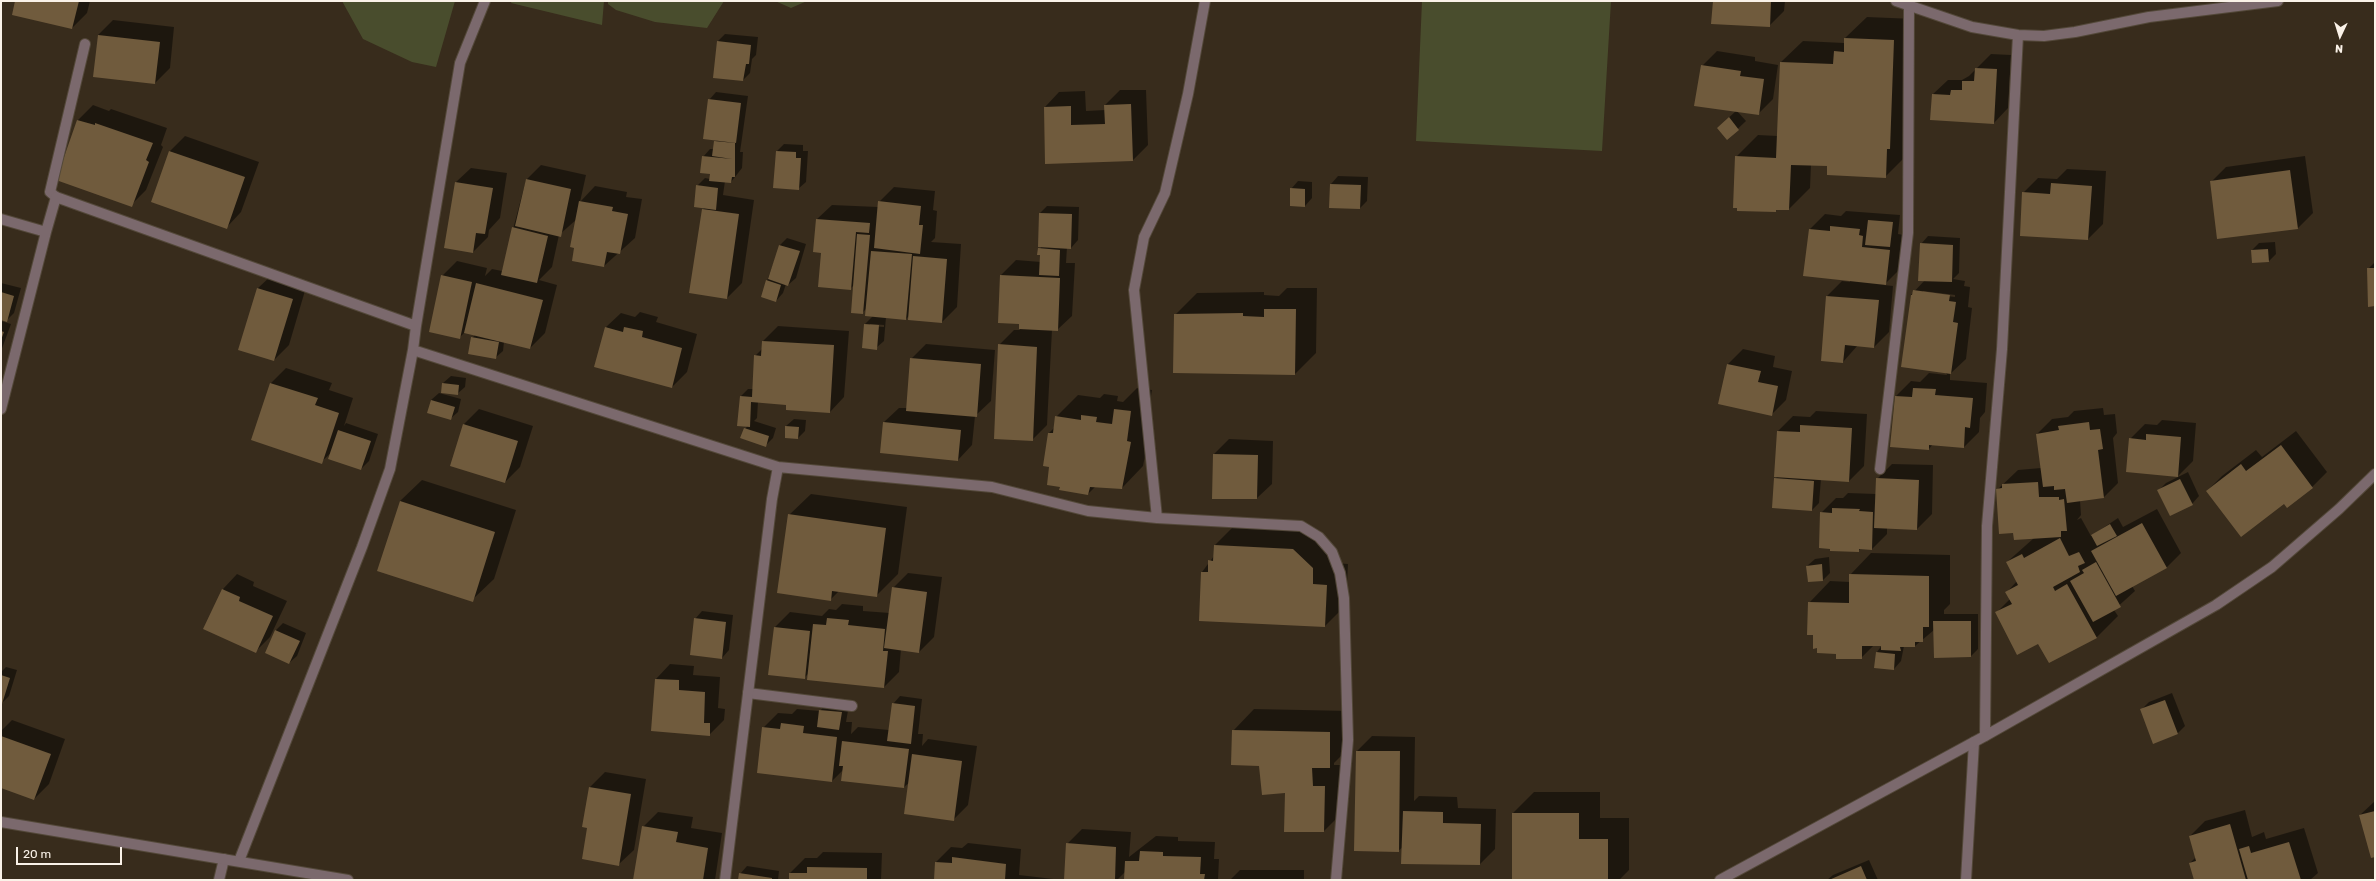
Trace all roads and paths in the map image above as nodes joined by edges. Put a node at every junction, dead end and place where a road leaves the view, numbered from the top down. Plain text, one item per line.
1 (484, 1) edge
2 (1205, 1) edge
3 (1896, 1) edge
4 (2278, 1) edge
5 (1909, 7) junction
6 (2018, 35) junction
7 (85, 44) dead end
8 (56, 197) junction
9 (1, 219) edge
10 (46, 232) junction
11 (416, 326) junction
12 (413, 350) junction
13 (1, 409) edge
14 (778, 467) junction
15 (1880, 469) dead end
16 (2375, 474) edge
17 (1157, 518) junction
18 (748, 693) junction
19 (852, 706) dead end
20 (1985, 736) junction
21 (1974, 742) junction
22 (1, 822) edge
23 (224, 859) junction
24 (239, 861) junction
25 (219, 880) edge
26 (348, 880) edge
27 (725, 880) edge
28 (1336, 880) edge
29 (1720, 880) edge
30 (1966, 880) edge

1 - 11 street
2 - 17 street
3 - 5 street
4 - 6 street
5 - 6 street
5 - 15 street
6 - 20 street
7 - 8 street
8 - 10 street
8 - 11 street
9 - 10 street
10 - 13 street
11 - 12 street
12 - 14 street
12 - 24 street
14 - 17 street
14 - 18 street
16 - 20 street
17 - 28 street
18 - 19 street
18 - 27 street
20 - 21 street
21 - 29 street
21 - 30 street
22 - 23 street
23 - 24 street
23 - 25 street
24 - 26 street

